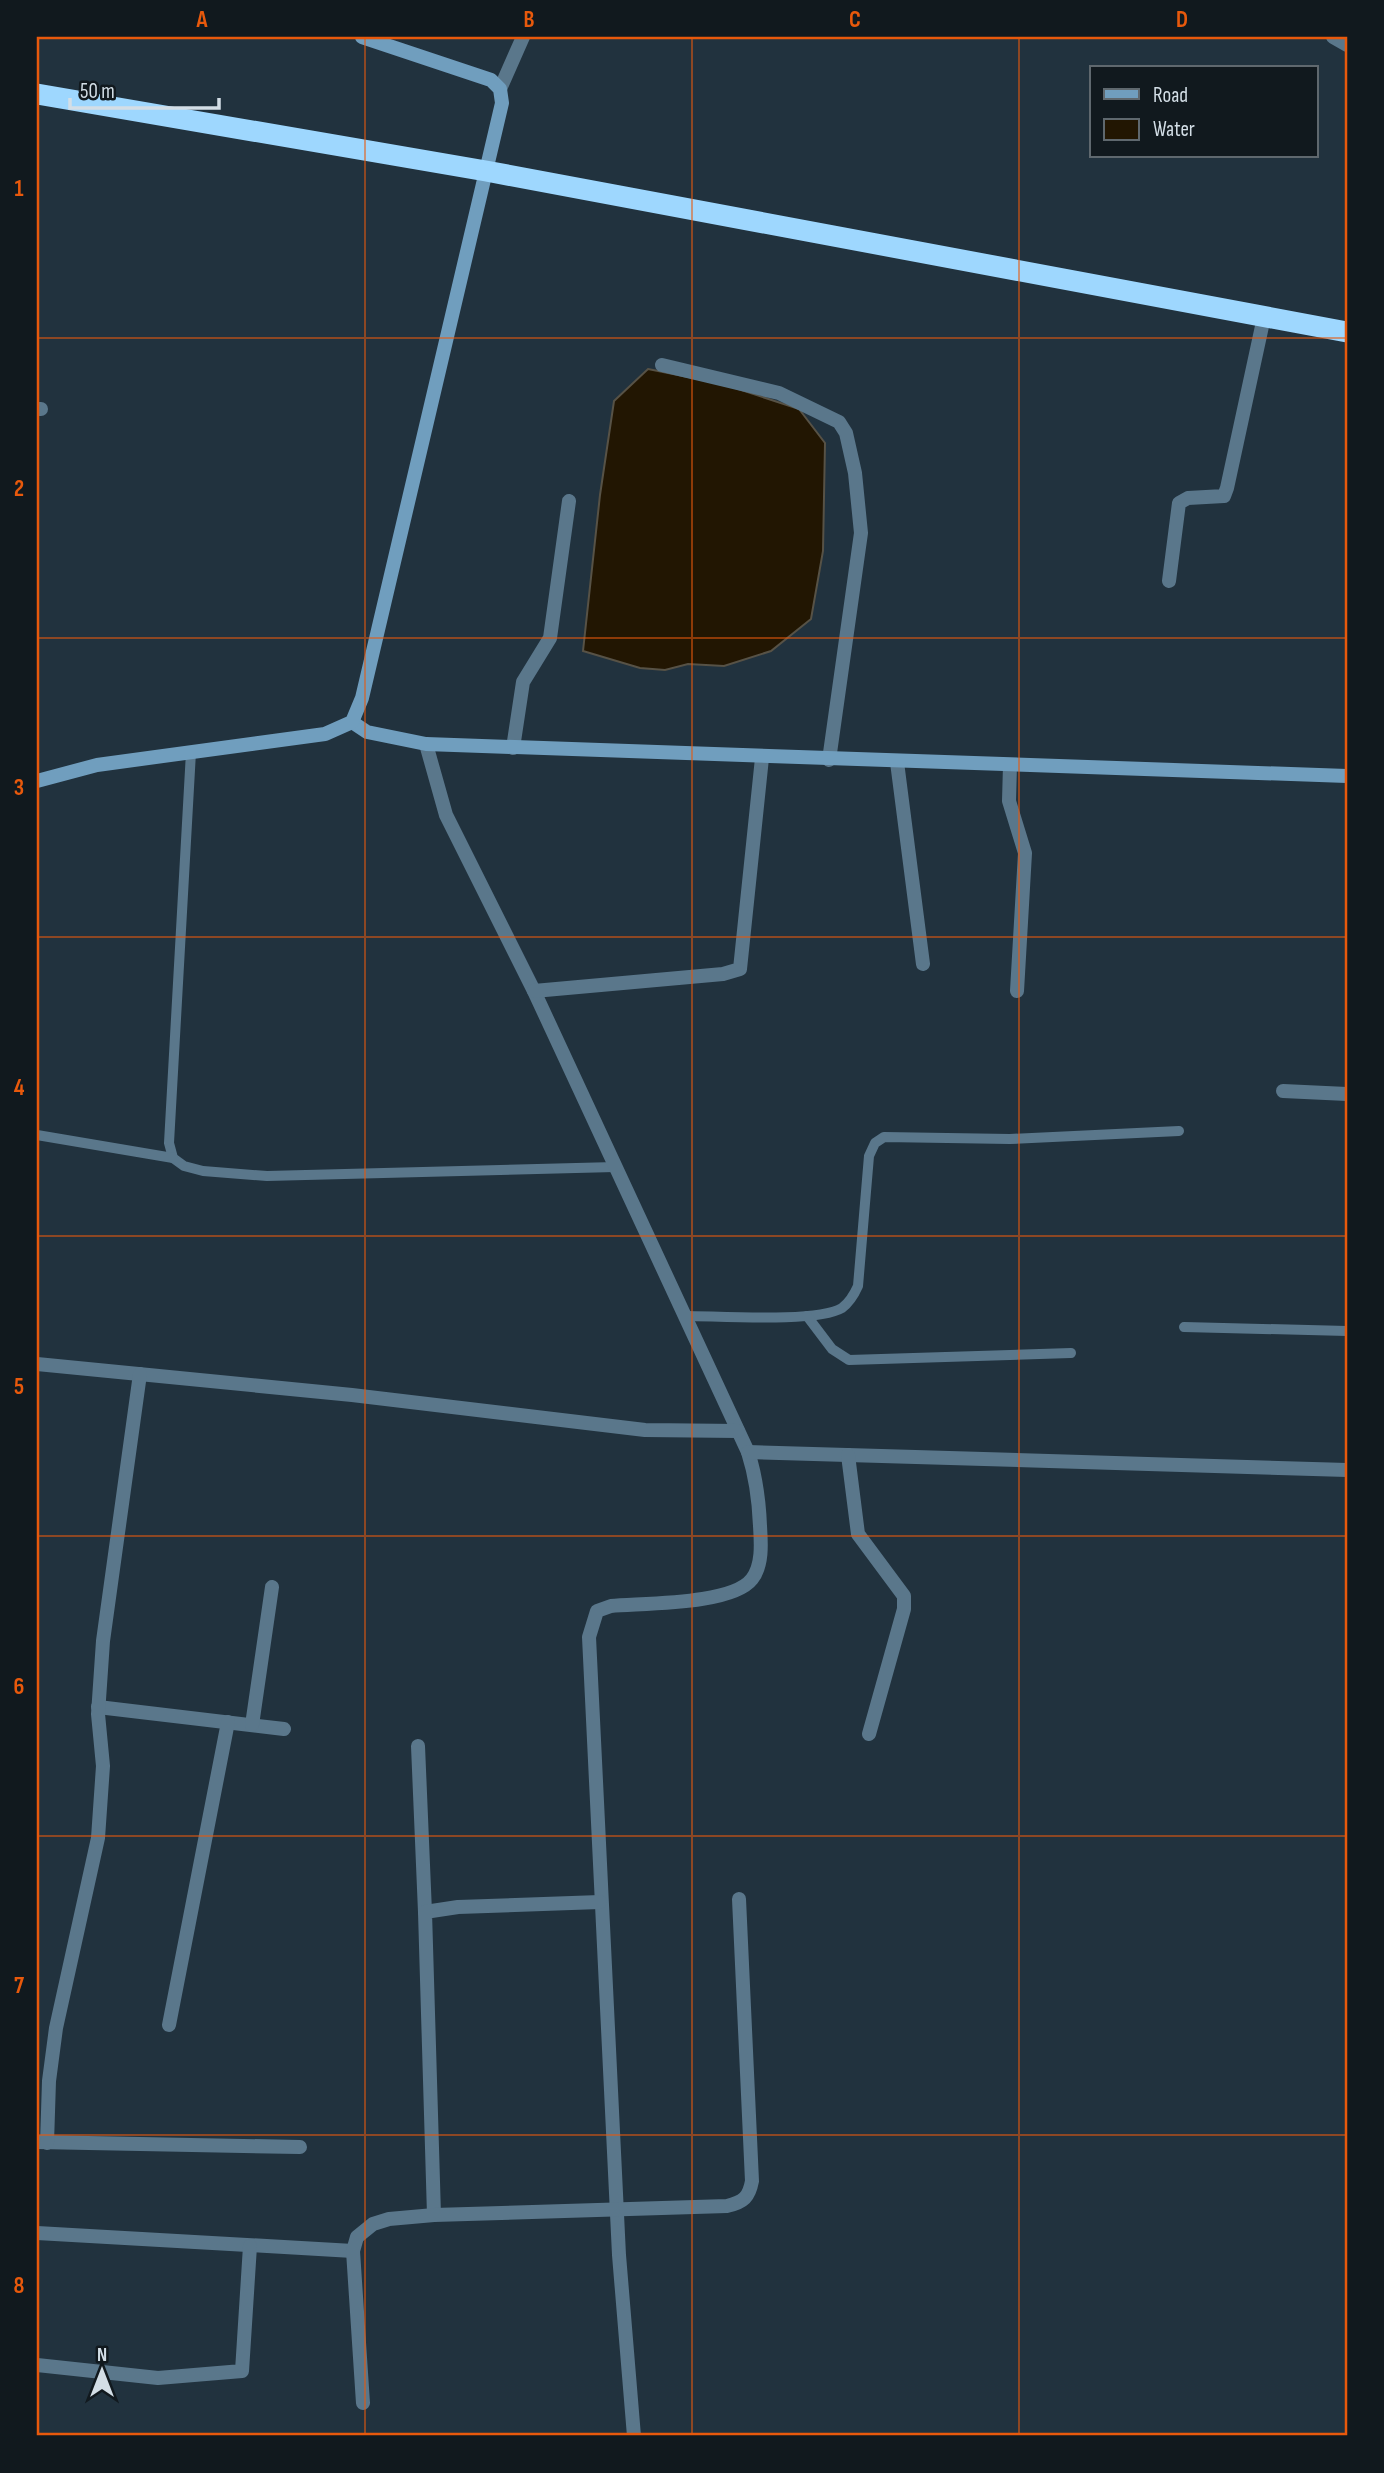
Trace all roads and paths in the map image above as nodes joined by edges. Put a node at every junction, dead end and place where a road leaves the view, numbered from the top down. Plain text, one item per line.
1 (362, 37) edge
2 (523, 37) edge
3 (1333, 37) edge
4 (1347, 45) edge
5 (499, 89) junction
6 (37, 94) edge
7 (486, 172) junction
8 (1264, 317) junction
9 (1347, 332) edge
10 (662, 365) dead end
11 (569, 501) dead end
12 (1169, 581) dead end
13 (352, 722) junction
14 (426, 744) junction
15 (513, 748) junction
16 (191, 752) junction
17 (762, 758) junction
18 (829, 760) junction
19 (897, 762) junction
20 (1010, 765) junction
21 (1347, 776) edge
22 (37, 781) edge
23 (923, 964) dead end
24 (534, 991) junction
25 (1017, 991) dead end
26 (1283, 1091) dead end
27 (1347, 1094) edge
28 (1179, 1131) dead end
29 (37, 1135) edge
30 (173, 1158) junction
31 (615, 1167) junction
32 (685, 1316) junction
33 (807, 1316) junction
34 (1184, 1327) dead end
35 (1347, 1331) edge
36 (1071, 1353) dead end
37 (37, 1364) edge
38 (140, 1374) junction
39 (738, 1431) junction
40 (748, 1452) junction
41 (848, 1455) junction
42 (1347, 1470) edge
43 (272, 1587) dead end
44 (98, 1707) junction
45 (228, 1723) junction
46 (252, 1725) junction
47 (284, 1729) dead end
48 (869, 1734) dead end
49 (418, 1746) dead end
50 (739, 1899) dead end
51 (600, 1902) junction
52 (425, 1912) junction
53 (169, 2025) dead end
54 (42, 2143) edge
55 (300, 2147) dead end
56 (617, 2210) junction
57 (434, 2214) junction
58 (37, 2233) edge
59 (250, 2246) junction
60 (353, 2251) junction
61 (37, 2365) edge
62 (363, 2403) dead end
63 (634, 2436) edge

1 - 5 street
2 - 5 street
3 - 4 street
5 - 7 street
6 - 7 highway
7 - 8 highway
7 - 13 street
8 - 9 highway
8 - 12 street
10 - 18 street
11 - 15 street
13 - 14 street
13 - 16 street
14 - 15 street
14 - 24 street
15 - 17 street
16 - 22 street
16 - 30 lane
17 - 18 street
17 - 24 street
18 - 19 street
19 - 20 street
19 - 23 street
20 - 21 street
20 - 25 street
24 - 31 street
26 - 27 street
28 - 33 lane
29 - 30 lane
30 - 31 lane
31 - 32 street
32 - 33 lane
32 - 39 street
33 - 36 lane
34 - 35 lane
37 - 38 street
38 - 39 street
38 - 44 street
39 - 40 street
40 - 41 street
40 - 51 street
41 - 42 street
41 - 48 street
43 - 46 street
44 - 45 street
44 - 54 street
45 - 46 street
45 - 53 street
46 - 47 street
49 - 52 street
50 - 56 street
51 - 52 street
51 - 56 street
52 - 57 street
54 - 55 street
56 - 57 street
56 - 63 street
57 - 60 street
58 - 59 street
59 - 60 street
59 - 61 street
60 - 62 street

